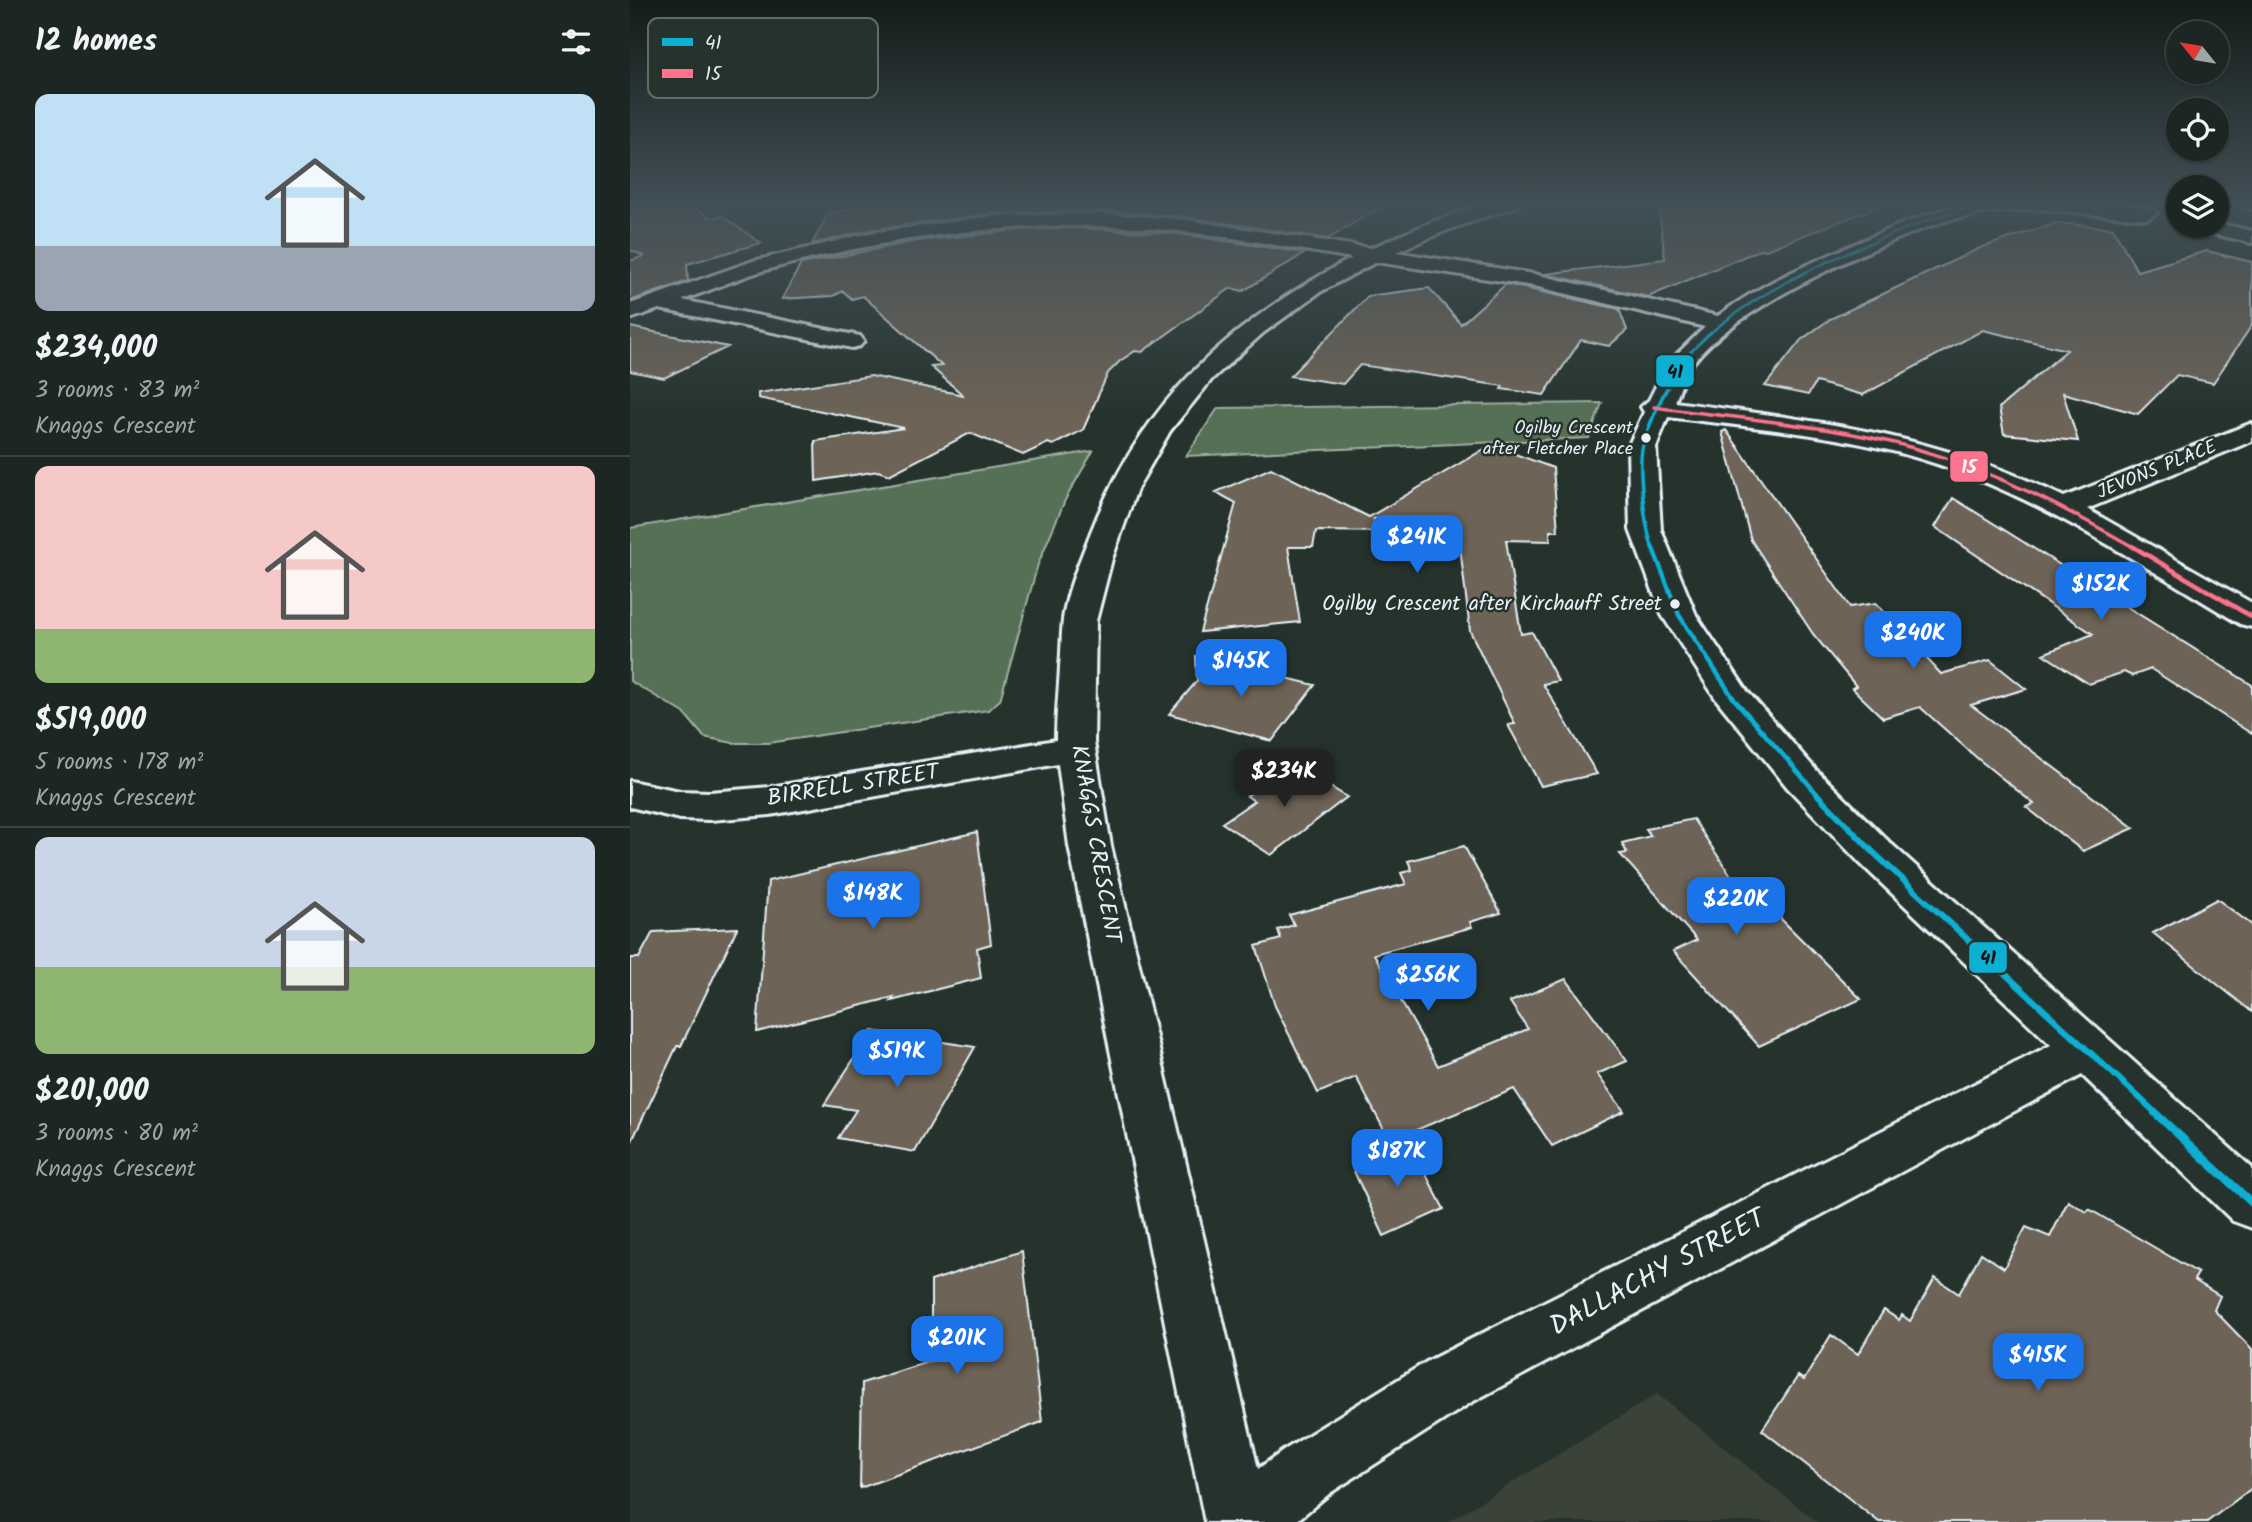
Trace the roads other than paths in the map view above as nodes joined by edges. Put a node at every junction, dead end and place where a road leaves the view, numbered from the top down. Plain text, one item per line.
1 (736, 273) edge
2 (1338, 273) edge
3 (1489, 273) edge
4 (1808, 273) edge
5 (657, 302) junction
6 (630, 312) edge
7 (1723, 324) junction
8 (852, 341) dead end
9 (1654, 407) junction
10 (2252, 431) edge
11 (2063, 508) junction
12 (2252, 617) edge
13 (1076, 750) junction
14 (630, 794) edge
15 (2088, 1049) junction
16 (2252, 1203) edge
17 (1238, 1522) edge
18 (1243, 1522) edge

1 - 5 street
2 - 13 street, KNAGGS CRESCENT
3 - 7 street
4 - 7 street
5 - 6 street
5 - 8 street
7 - 9 street
9 - 11 street
9 - 15 street
10 - 11 street, JEVONS PLACE
11 - 12 street
13 - 14 street, BIRRELL STREET
13 - 17 street, KNAGGS CRESCENT
15 - 16 street
15 - 18 street, DALLACHY STREET

